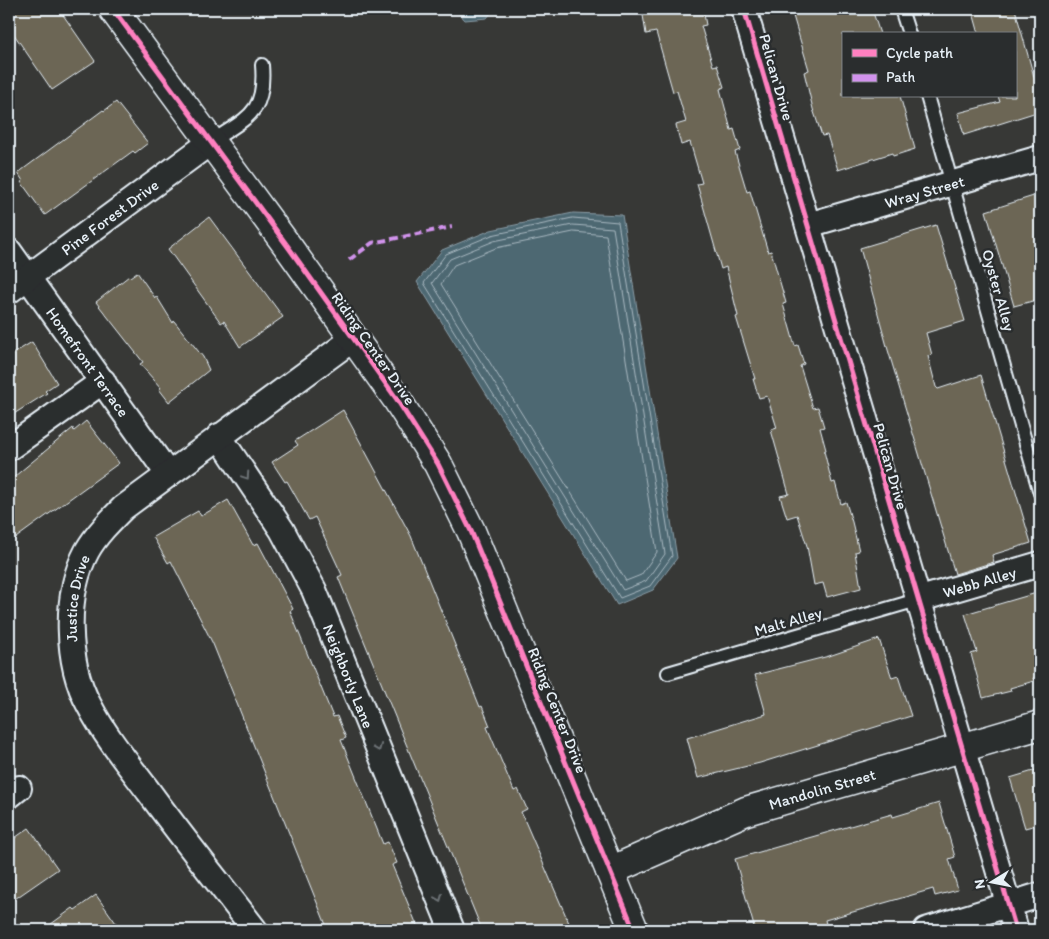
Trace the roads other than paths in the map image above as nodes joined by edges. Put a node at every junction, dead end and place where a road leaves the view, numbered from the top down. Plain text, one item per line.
1 (113, 9) edge
2 (744, 9) edge
3 (901, 9) edge
4 (908, 32) edge
5 (262, 66) dead end
6 (928, 98) edge
7 (211, 142) junction
8 (1040, 158) edge
9 (952, 183) junction
10 (808, 225) junction
11 (9, 251) edge
12 (27, 277) junction
13 (9, 291) edge
14 (353, 338) junction
15 (103, 381) junction
16 (219, 436) junction
17 (9, 448) edge
18 (168, 474) junction
19 (1040, 493) edge
20 (1040, 564) edge
21 (917, 600) junction
22 (668, 673) dead end
23 (1040, 725) edge
24 (962, 748) junction
25 (610, 871) junction
26 (1040, 895) edge
27 (1008, 905) junction
28 (255, 930) edge
29 (452, 930) edge
30 (634, 930) edge
31 (926, 930) edge
32 (1016, 930) edge

1 - 7 street, Riding Center Drive
2 - 10 street, Pelican Drive
3 - 4 lane
5 - 7 lane
6 - 9 lane, Oyster Alley
7 - 12 street, Pine Forest Drive
7 - 14 street, Riding Center Drive
8 - 9 street, Wray Street
9 - 10 street, Wray Street
9 - 19 lane, Oyster Alley
10 - 21 street, Pelican Drive
11 - 12 street, Homefront Terrace
12 - 13 street, Pine Forest Drive
12 - 15 street, Homefront Terrace
14 - 16 street, Justice Drive
14 - 25 street, Riding Center Drive
15 - 17 street
15 - 18 street, Homefront Terrace
16 - 18 street, Justice Drive
16 -> 29 street, Neighborly Lane
18 - 28 street, Justice Drive
20 - 21 street, Webb Alley
21 - 22 lane, Malt Alley
21 - 24 street, Pelican Drive
23 - 24 street, Mandolin Street
24 - 25 street, Mandolin Street
24 - 27 street, Pelican Drive
25 - 30 street, Riding Center Drive
26 - 27 street
27 - 31 street
27 - 32 street, Pelican Drive

